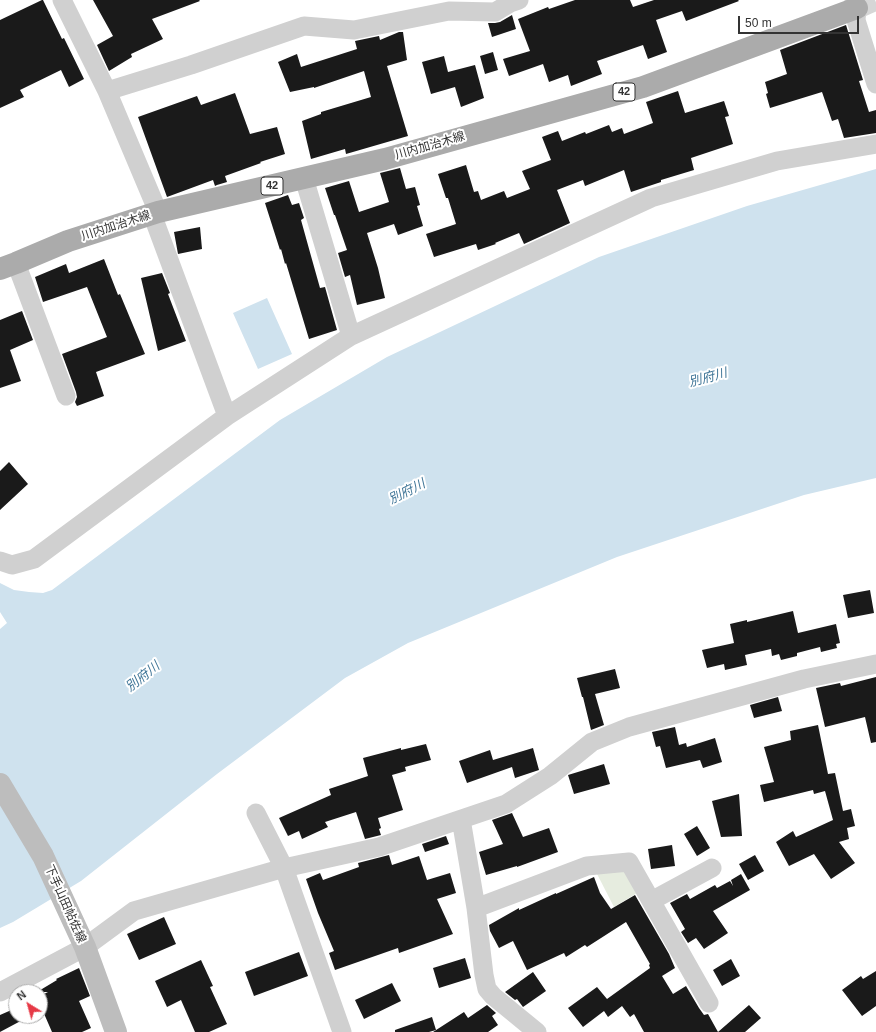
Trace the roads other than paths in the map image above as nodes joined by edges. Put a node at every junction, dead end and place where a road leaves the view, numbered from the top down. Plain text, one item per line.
1 (62, 0) edge
2 (519, 0) edge
3 (856, 4) edge
4 (876, 84) edge
5 (107, 91) junction
6 (876, 144) edge
7 (304, 178) junction
8 (155, 213) junction
9 (8, 266) edge
10 (351, 336) junction
11 (66, 396) dead end
12 (227, 416) junction
13 (0, 561) edge
14 (876, 664) edge
15 (0, 784) edge
16 (256, 813) dead end
17 (461, 819) junction
18 (284, 868) junction
19 (712, 868) dead end
20 (651, 901) junction
21 (476, 908) junction
22 (85, 947) junction
23 (0, 992) edge
24 (709, 1003) dead end
25 (116, 1032) edge
26 (342, 1032) edge
27 (537, 1032) edge

1 - 5 street
2 - 5 street
3 - 4 street
3 - 7 main road, 川内加治木線 / 42
5 - 8 street
6 - 10 street
7 - 8 main road, 川内加治木線 / 42
7 - 10 street
8 - 9 main road, 川内加治木線 / 42
8 - 12 street
9 - 11 street
10 - 12 street
12 - 13 street
14 - 17 street
15 - 22 main road, 下手山田帖佐線
16 - 18 street
17 - 18 street
17 - 21 street
18 - 22 street
18 - 26 street
19 - 20 street
20 - 21 street
20 - 24 street
21 - 27 street
22 - 23 street
22 - 25 main road, 下手山田帖佐線

